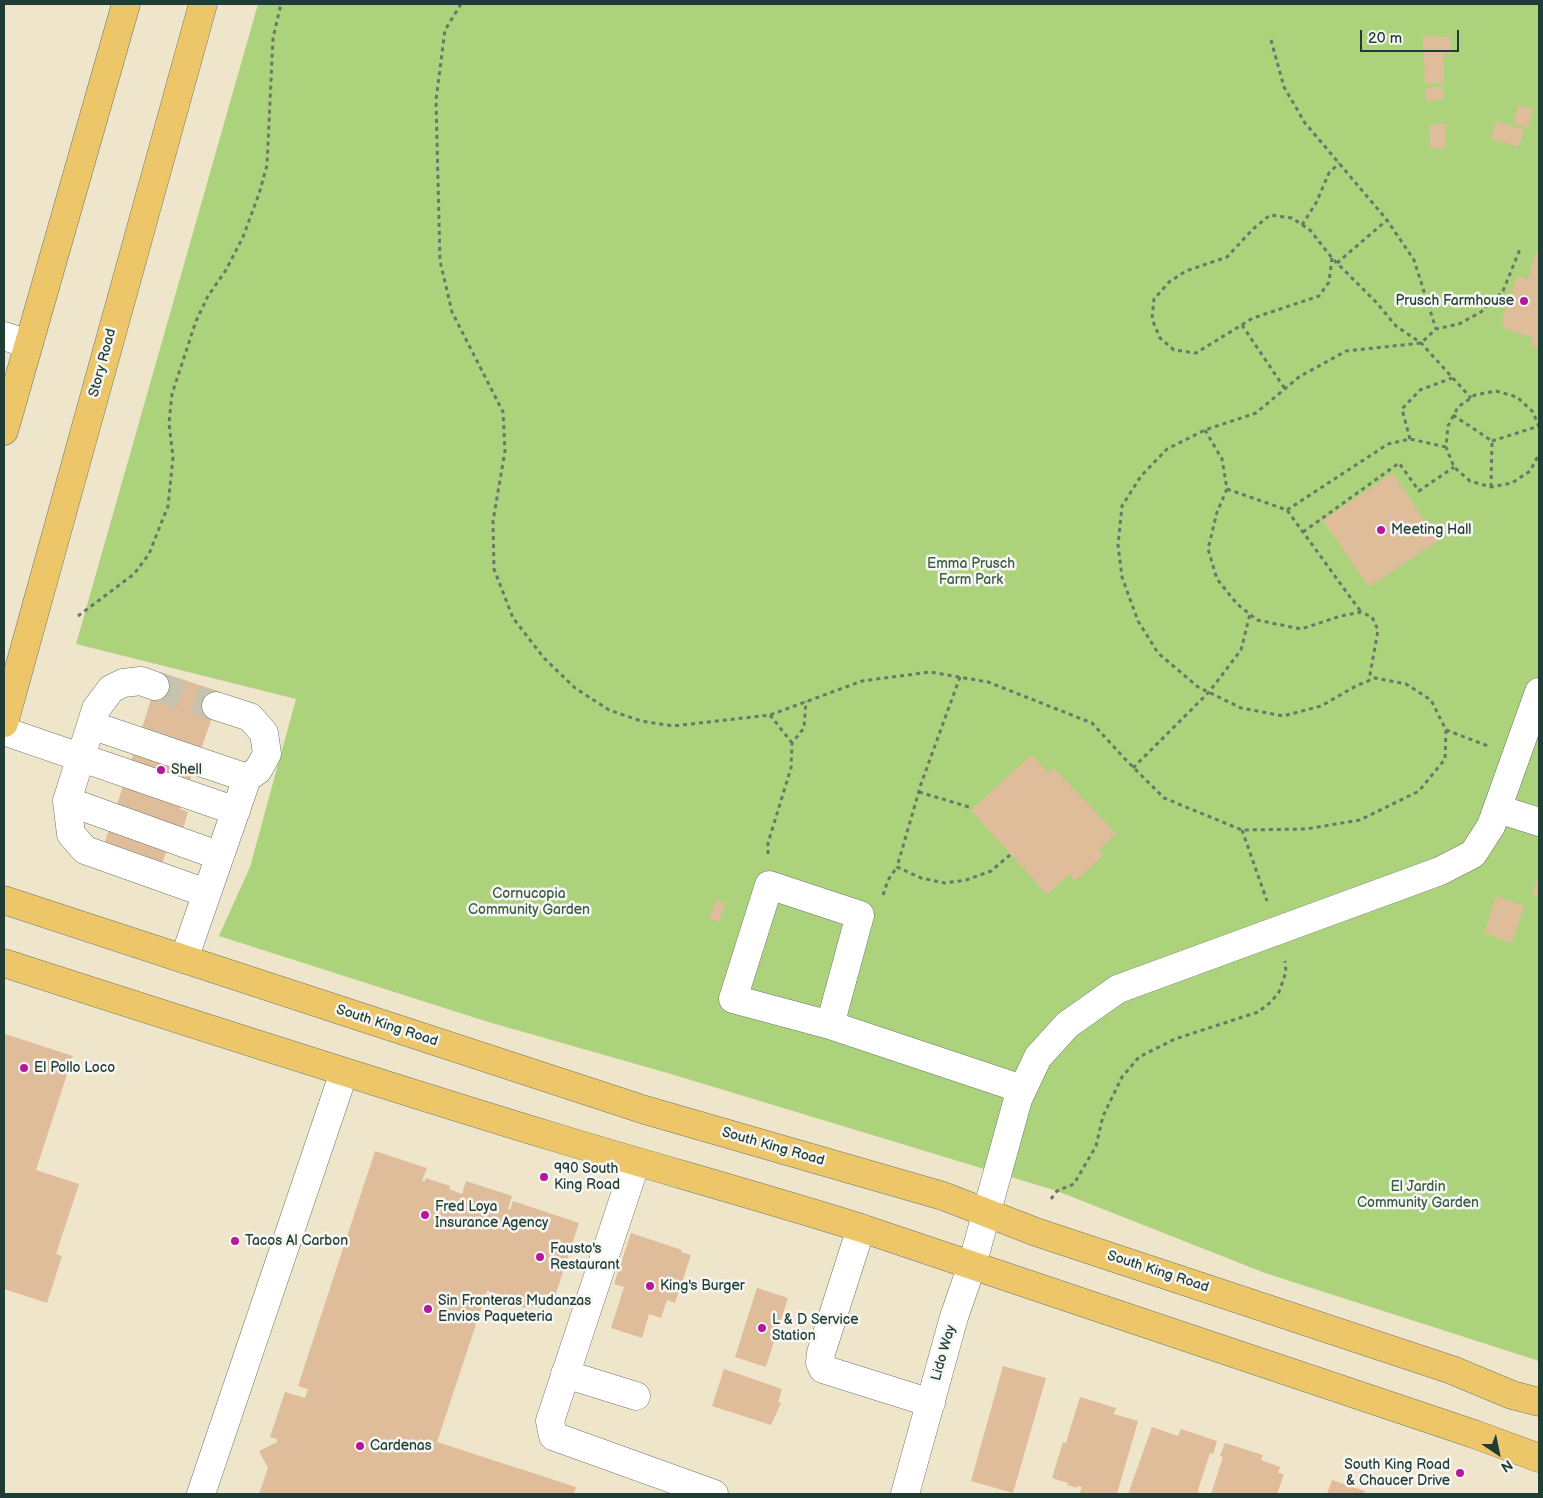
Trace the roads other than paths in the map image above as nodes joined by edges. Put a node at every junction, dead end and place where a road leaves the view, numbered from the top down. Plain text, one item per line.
1 (126, 4) edge
2 (203, 4) edge
3 (16, 340) edge
4 (12, 367) edge
5 (4, 431) edge
6 (156, 686) tunnel mouth
7 (1539, 692) edge
8 (216, 706) tunnel mouth
9 (4, 723) edge
10 (91, 725) junction
11 (4, 731) edge
12 (81, 757) junction
13 (247, 778) junction
14 (67, 801) junction
15 (1498, 808) junction
16 (236, 810) junction
17 (1539, 822) edge
18 (220, 856) junction
19 (206, 893) junction
20 (4, 900) edge
21 (184, 959) junction
22 (4, 963) edge
23 (830, 1025) junction
24 (344, 1072) junction
25 (1022, 1089) junction
26 (636, 1162) junction
27 (987, 1213) junction
28 (860, 1228) junction
29 (972, 1265) junction
30 (565, 1374) junction
31 (636, 1396) dead end
32 (1539, 1402) edge
33 (930, 1403) junction
34 (1539, 1458) edge
35 (201, 1494) edge
36 (714, 1494) edge
37 (905, 1494) edge

1 - 3 main road
2 - 9 main road, Story Road
3 - 4 main road
4 - 5 main road
6 - 10 street
7 - 15 street, Lido Way
8 - 13 street
10 - 12 street
10 - 13 street
11 - 12 street
12 - 14 street
12 - 16 street
13 - 16 street
14 - 18 street
14 - 19 street
15 - 17 street
15 - 25 street, Lido Way
16 - 18 street
18 - 19 street
19 - 21 street
20 - 21 main road, South King Road
21 - 27 main road, South King Road
22 - 24 main road
23 - 23 street
23 - 25 street
24 - 26 main road
24 - 35 street
25 - 27 street, Lido Way
26 - 28 main road
26 - 30 street
27 - 29 street, Lido Way
27 - 32 main road, South King Road
28 - 29 main road
28 - 33 street
29 - 33 street, Lido Way
29 - 34 main road
30 - 31 street
30 - 36 street
33 - 37 street, Lido Way

